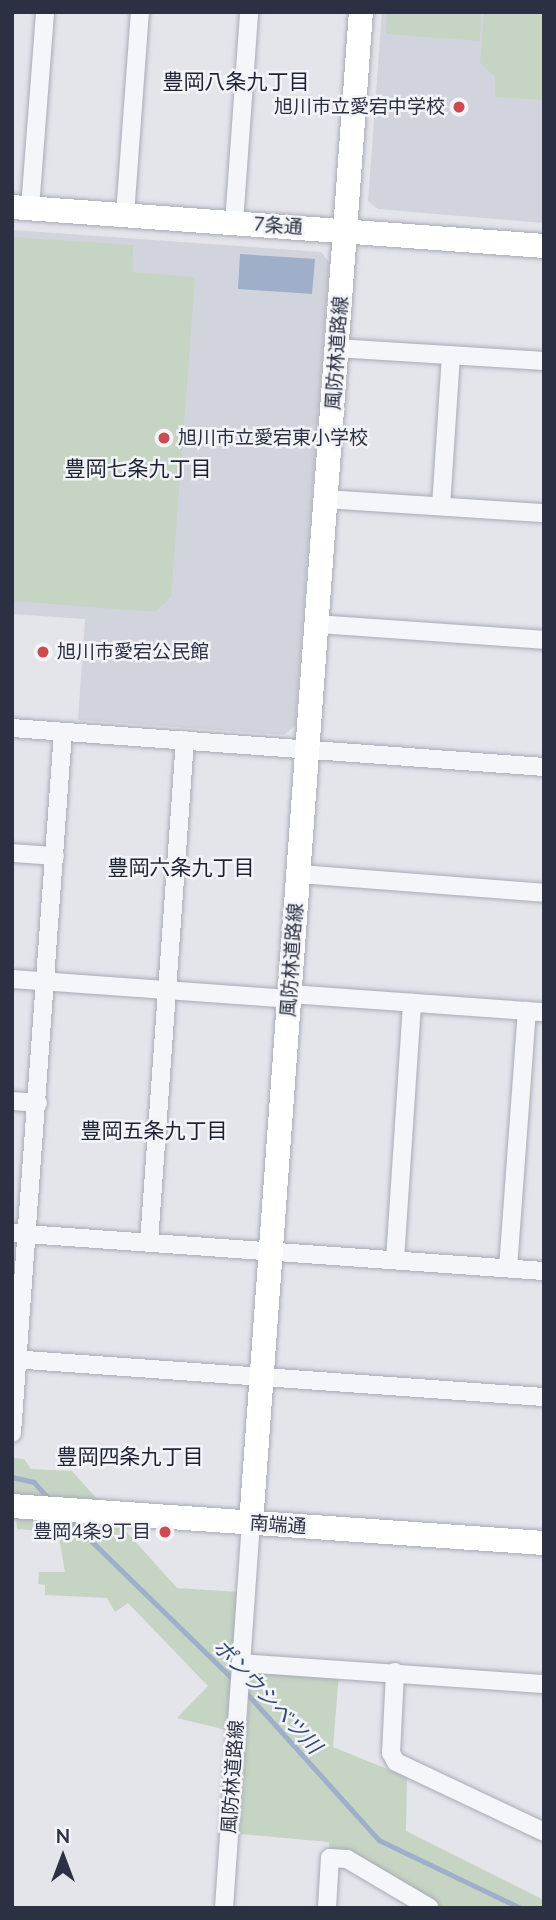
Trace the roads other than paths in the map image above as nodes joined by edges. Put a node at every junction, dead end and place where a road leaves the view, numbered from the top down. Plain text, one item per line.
1 (44, 12) edge
2 (141, 12) edge
3 (249, 12) edge
4 (361, 12) edge
5 (21, 208) edge
6 (125, 215) junction
7 (234, 223) junction
8 (345, 232) junction
9 (544, 246) edge
10 (337, 348) junction
11 (451, 355) junction
12 (544, 362) edge
13 (326, 499) junction
14 (441, 506) junction
15 (543, 508) edge
16 (317, 624) junction
17 (544, 640) edge
18 (12, 728) edge
19 (63, 732) junction
20 (185, 740) junction
21 (308, 749) junction
22 (544, 767) edge
23 (12, 853) edge
24 (55, 856) junction
25 (299, 874) junction
26 (544, 893) edge
27 (12, 979) edge
28 (47, 981) junction
29 (167, 990) junction
30 (290, 997) junction
31 (412, 1003) junction
32 (535, 1011) edge
33 (12, 1101) edge
34 (38, 1103) junction
35 (20, 1233) edge
36 (149, 1242) junction
37 (271, 1252) junction
38 (395, 1260) junction
39 (508, 1268) junction
40 (544, 1270) edge
41 (16, 1359) edge
42 (262, 1376) junction
43 (544, 1397) edge
44 (12, 1433) edge
45 (23, 1507) edge
46 (251, 1523) junction
47 (544, 1543) edge
48 (241, 1666) junction
49 (395, 1672) junction
50 (544, 1684) edge
51 (544, 1832) edge
52 (408, 1903) edge
53 (224, 1908) edge
54 (327, 1908) edge
55 (430, 1908) edge

1 - 5 street
2 - 6 street
3 - 7 street
4 - 8 street, 風防林道路線
5 - 6 street, 7条通
6 - 7 street, 7条通
7 - 8 street, 7条通
8 - 9 street, 7条通
8 - 10 street, 風防林道路線
10 - 11 street
10 - 13 street, 風防林道路線
11 - 12 street
11 - 14 street
13 - 14 street
13 - 16 street, 風防林道路線
14 - 15 street
16 - 17 street
16 - 21 street, 風防林道路線
18 - 19 street
19 - 20 street
19 - 24 street
20 - 21 street
20 - 29 street
21 - 22 street
21 - 25 street, 風防林道路線
23 - 24 street
24 - 28 street
25 - 26 street
25 - 30 street, 風防林道路線
27 - 28 street
28 - 29 street
28 - 34 street
29 - 30 street
29 - 36 street
30 - 31 street
30 - 37 street, 風防林道路線
31 - 32 street
31 - 38 street
32 - 39 street
33 - 34 street
34 - 35 street
35 - 36 street
35 - 41 street
36 - 37 street
37 - 38 street
37 - 42 street, 風防林道路線
38 - 39 street
39 - 40 street
41 - 42 street
41 - 44 street
42 - 43 street
42 - 46 street, 風防林道路線
45 - 46 street, 南端通
46 - 47 street, 南端通
46 - 48 street, 風防林道路線
48 - 49 street
48 - 53 street, 風防林道路線
49 - 50 street
49 - 51 street
52 - 54 street
52 - 55 street

